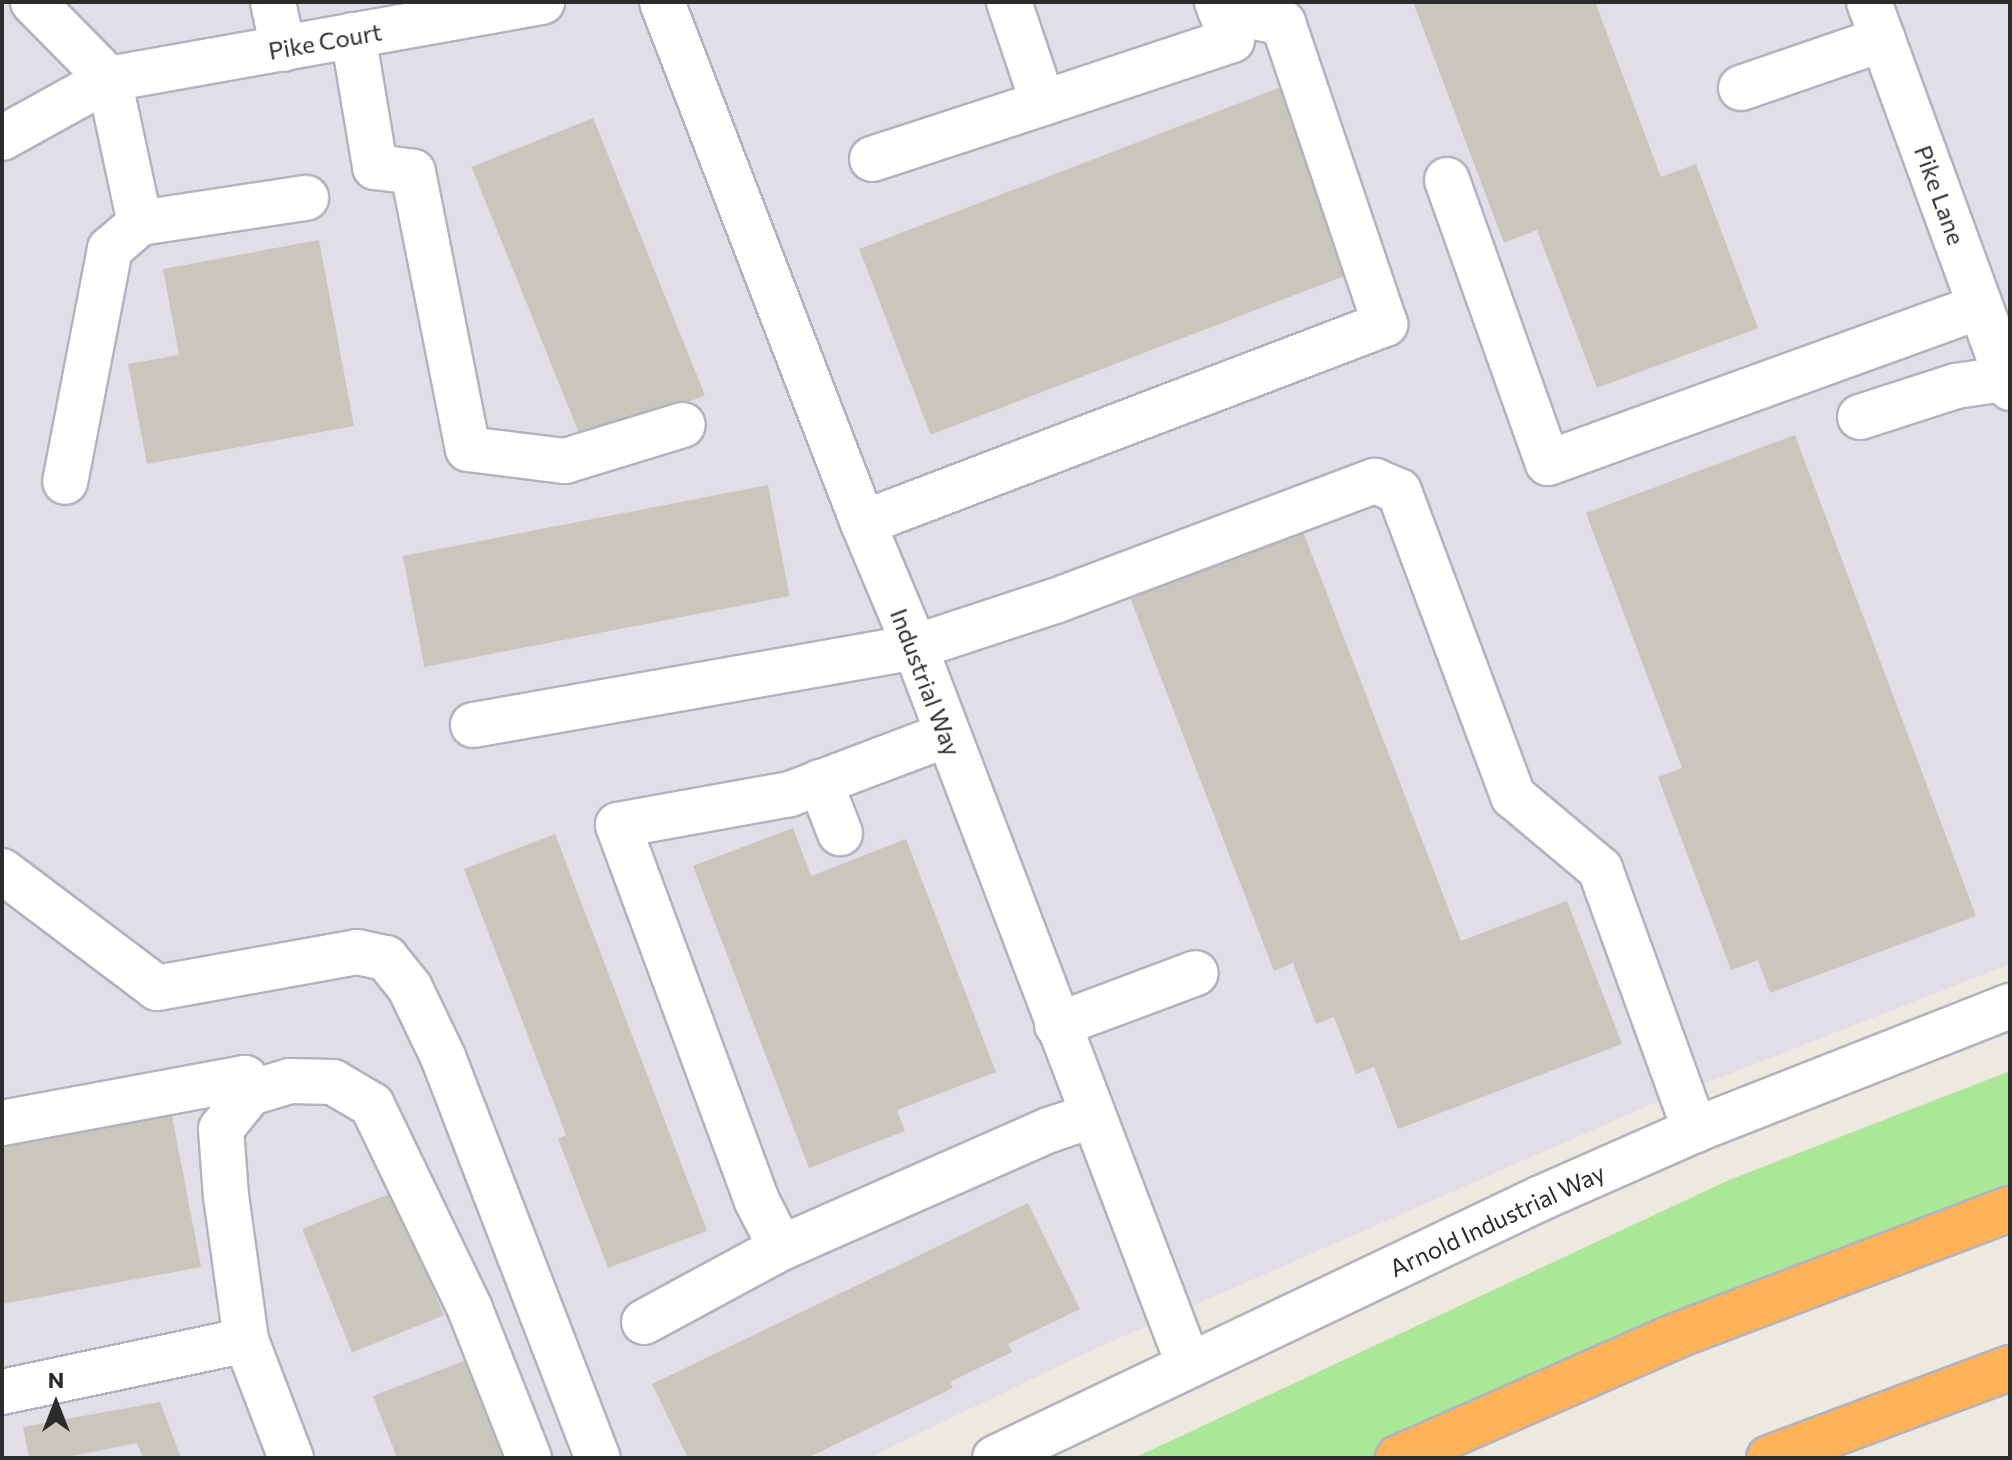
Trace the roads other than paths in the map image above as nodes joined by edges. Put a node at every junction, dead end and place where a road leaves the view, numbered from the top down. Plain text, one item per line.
1 (33, 2) edge
2 (273, 2) edge
3 (542, 2) edge
4 (662, 2) edge
5 (1009, 2) edge
6 (1219, 6) edge
7 (1876, 20) edge
8 (353, 35) junction
9 (283, 49) junction
10 (109, 79) junction
11 (1741, 88) dead end
12 (1043, 103) junction
13 (2, 138) edge
14 (872, 159) dead end
15 (1447, 180) dead end
16 (306, 198) dead end
17 (140, 223) junction
18 (1980, 307) junction
19 (2009, 382) edge
20 (1860, 417) dead end
21 (683, 425) dead end
22 (65, 482) dead end
23 (863, 523) junction
24 (915, 647) junction
25 (473, 725) dead end
26 (946, 735) junction
27 (820, 782) junction
28 (840, 833) dead end
29 (2, 871) edge
30 (1196, 973) dead end
31 (2010, 1006) edge
32 (1057, 1025) junction
33 (250, 1093) junction
34 (1091, 1116) junction
35 (2, 1123) edge
36 (1695, 1130) junction
37 (2010, 1209) edge
38 (781, 1248) junction
39 (644, 1322) dead end
40 (246, 1340) junction
41 (1188, 1363) junction
42 (2010, 1368) edge
43 (2, 1392) edge
44 (291, 1458) edge
45 (529, 1458) edge
46 (598, 1458) edge
47 (995, 1458) edge
48 (1398, 1458) edge
49 (1769, 1458) edge

1 - 10 street
2 - 9 street
3 - 8 street, Pike Court
4 - 23 street, Industrial Way
5 - 12 street
6 - 12 street
6 - 23 street
7 - 11 street
7 - 18 street, Pike Lane
8 - 9 street, Pike Court
8 - 21 street
9 - 10 street, Pike Court
10 - 13 street, Pike Court
10 - 17 street
12 - 14 street
15 - 18 street
16 - 17 street
17 - 22 street
18 - 19 street, Pike Lane
19 - 20 street
23 - 24 street, Industrial Way
24 - 25 street
24 - 26 street, Industrial Way
24 - 36 street
26 - 27 street
26 - 32 street, Industrial Way
27 - 28 street
27 - 38 street
29 - 46 street
30 - 32 street
31 - 36 street, Arnold Industrial Way
32 - 34 street, Industrial Way
33 - 35 street
33 - 40 street
33 - 45 street
34 - 38 street
34 - 41 street, Industrial Way
36 - 41 street, Arnold Industrial Way
37 - 48 highway
38 - 39 street
40 - 43 street
40 - 44 street
41 - 47 street, Arnold Industrial Way
42 - 49 highway

